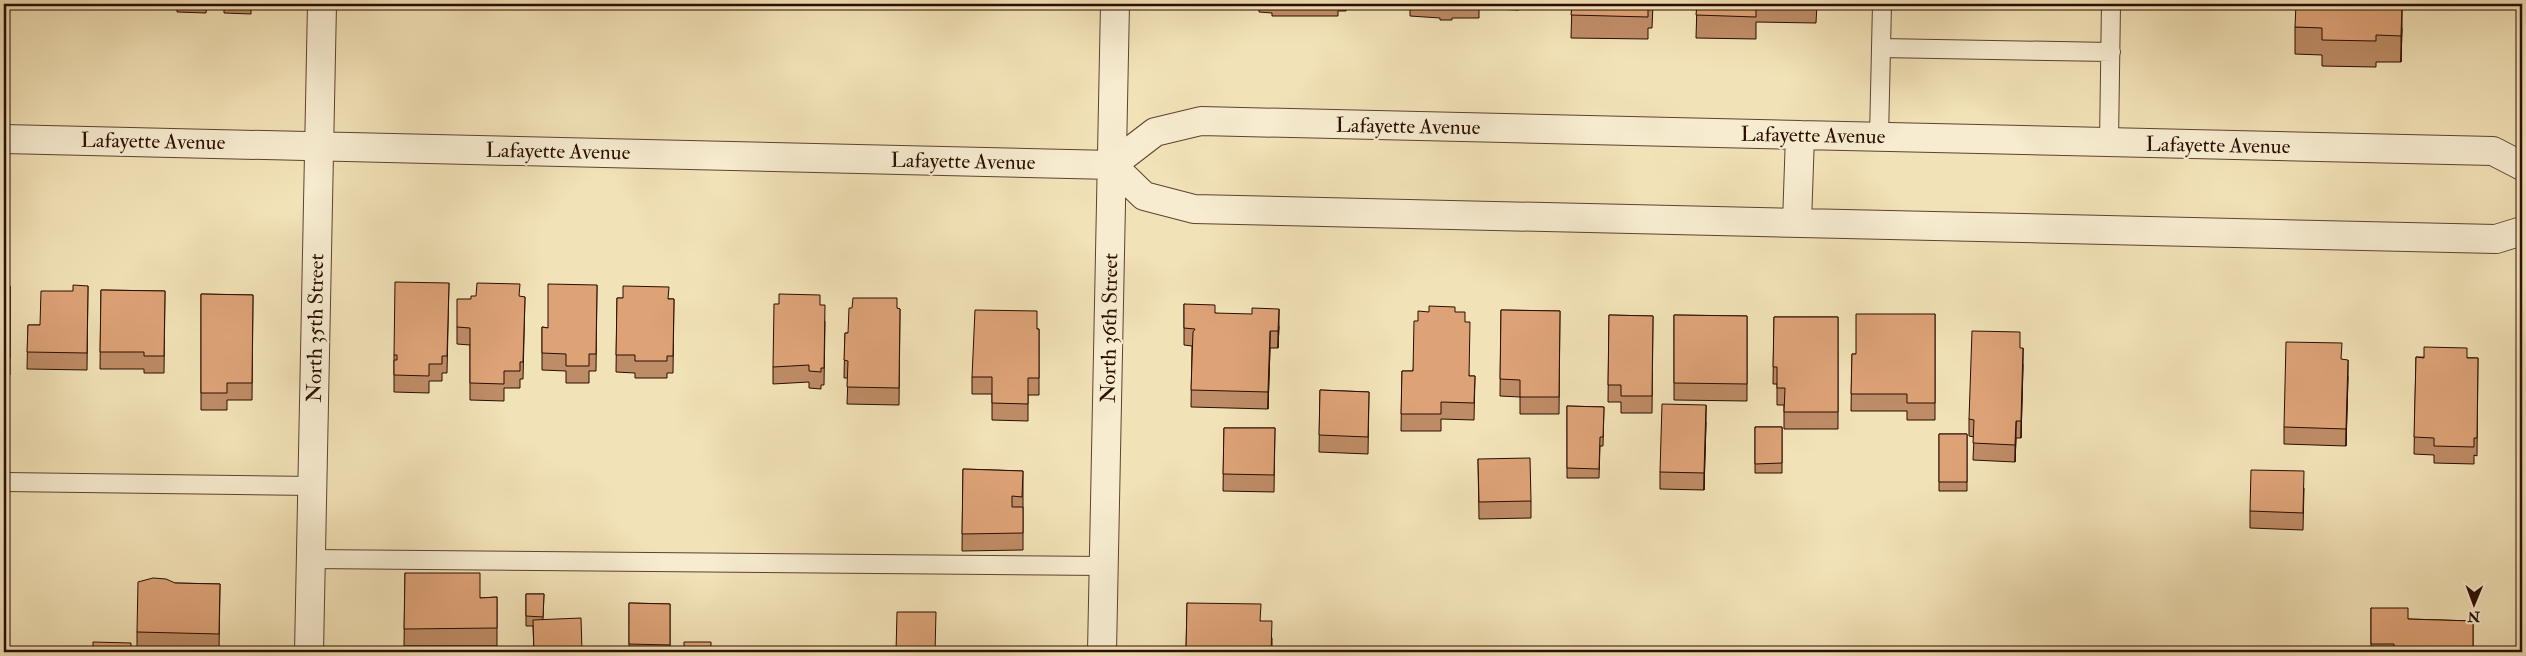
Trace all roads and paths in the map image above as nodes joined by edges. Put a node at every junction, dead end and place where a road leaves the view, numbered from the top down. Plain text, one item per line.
1 (322, 4) edge
2 (1115, 4) edge
3 (1882, 4) edge
4 (2111, 4) edge
5 (1881, 48) junction
6 (2111, 52) junction
7 (1800, 135) junction
8 (1879, 137) junction
9 (4, 138) edge
10 (2109, 142) junction
11 (319, 144) junction
12 (1112, 165) junction
13 (2522, 166) edge
14 (1798, 222) junction
15 (2522, 231) edge
16 (4, 482) edge
17 (312, 486) junction
18 (310, 559) junction
19 (1104, 566) junction
20 (309, 652) edge
21 (1102, 652) edge

1 - 11 street, North 35th Street
2 - 12 street, North 36th Street
3 - 5 lane
4 - 6 lane
5 - 6 lane
5 - 8 lane
6 - 10 lane
7 - 8 street, Lafayette Avenue
7 - 12 street, Lafayette Avenue
7 - 14 street
8 - 10 street, Lafayette Avenue
9 - 11 street, Lafayette Avenue
10 - 13 street, Lafayette Avenue
11 - 12 street, Lafayette Avenue
11 - 17 street, North 35th Street
12 - 14 street
12 - 19 street, North 36th Street
14 - 15 street
16 - 17 lane
17 - 18 street, North 35th Street
18 - 19 lane
18 - 20 street, North 35th Street
19 - 21 street, North 36th Street

